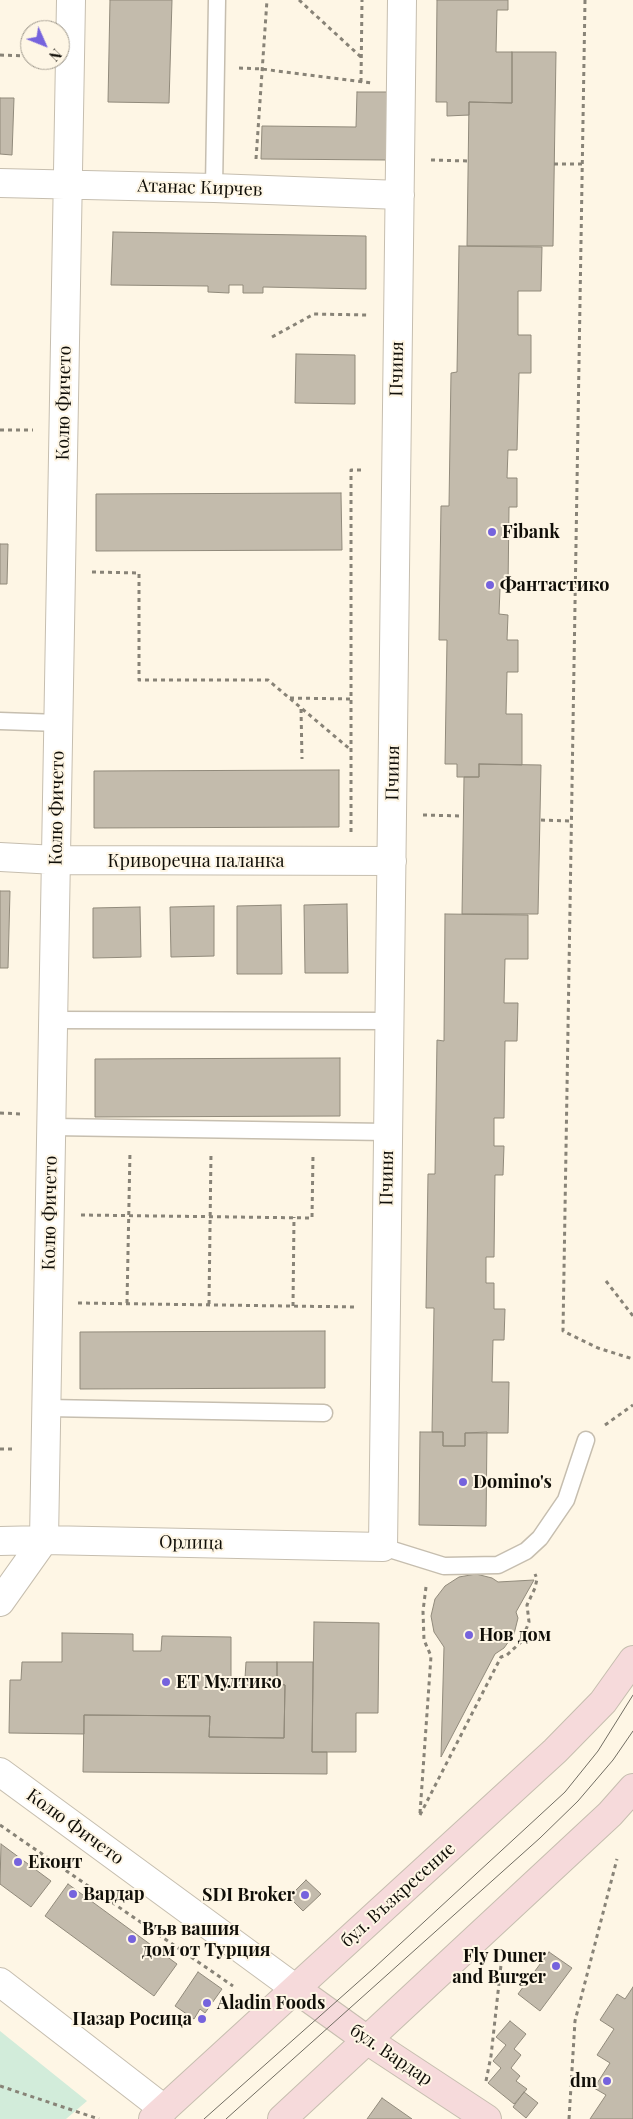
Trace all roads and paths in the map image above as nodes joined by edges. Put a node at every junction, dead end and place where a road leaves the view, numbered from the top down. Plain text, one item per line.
1 (71, 0) edge
2 (217, 0) edge
3 (267, 0) edge
4 (299, 0) edge
5 (362, 0) edge
6 (402, 0) edge
7 (585, 0) edge
8 (0, 55) edge
9 (20, 56) edge
10 (362, 58) junction
11 (216, 68) junction
12 (262, 69) junction
13 (361, 82) junction
14 (401, 84) junction
15 (400, 159) junction
16 (468, 161) dead end
17 (554, 164) dead end
18 (582, 164) junction
19 (0, 183) edge
20 (68, 185) junction
21 (214, 188) junction
22 (254, 189) junction
23 (400, 195) junction
24 (398, 316) junction
25 (272, 337) dead end
26 (396, 470) junction
27 (62, 571) junction
28 (290, 698) junction
29 (352, 699) junction
30 (301, 708) junction
31 (0, 721) edge
32 (59, 723) junction
33 (351, 750) junction
34 (302, 759) dead end
35 (392, 815) junction
36 (463, 816) dead end
37 (541, 820) dead end
38 (572, 821) junction
39 (0, 857) edge
40 (56, 860) junction
41 (351, 862) junction
42 (392, 862) junction
43 (54, 1020) junction
44 (389, 1021) junction
45 (52, 1127) junction
46 (130, 1128) junction
47 (212, 1129) junction
48 (313, 1131) junction
49 (387, 1132) junction
50 (50, 1214) junction
51 (129, 1215) junction
52 (210, 1217) junction
53 (294, 1218) junction
54 (606, 1281) dead end
55 (49, 1302) junction
56 (127, 1303) junction
57 (209, 1304) junction
58 (293, 1306) junction
59 (385, 1307) junction
60 (633, 1316) edge
61 (633, 1359) edge
62 (633, 1405) edge
63 (47, 1408) junction
64 (324, 1413) dead end
65 (586, 1440) joint
66 (44, 1540) junction
67 (0, 1541) edge
68 (382, 1547) junction
69 (526, 1551) junction
70 (444, 1566) junction
71 (0, 1602) edge
72 (633, 1660) edge
73 (0, 1772) edge
74 (633, 1788) edge
75 (0, 1825) edge
76 (617, 1860) dead end
77 (501, 1965) dead end
78 (0, 1982) edge
79 (233, 1986) dead end
80 (296, 1989) junction
81 (367, 2040) junction
82 (0, 2086) edge
83 (165, 2116) edge
84 (483, 2116) edge
85 (99, 2119) edge
86 (282, 2119) edge
87 (569, 2119) edge

1 - 20 street, Колю Фичето
2 - 11 lane
3 - 12 path
4 - 10 path
5 - 10 path
6 - 14 street, Пчиня
7 - 18 path
8 - 9 path
10 - 13 path
11 - 12 path
11 - 21 lane
12 - 13 path
12 - 22 path
13 - 14 path
14 - 15 street, Пчиня
15 - 16 path
15 - 23 street, Пчиня
17 - 18 path
18 - 38 path
19 - 20 street, Атанас Кирчев
20 - 21 street, Атанас Кирчев
20 - 27 street, Колю Фичето
21 - 22 street, Атанас Кирчев
22 - 23 street, Атанас Кирчев
23 - 24 street, Пчиня
24 - 25 path
24 - 26 street, Пчиня
26 - 29 path
26 - 35 street, Пчиня
27 - 28 path
27 - 32 street, Колю Фичето
28 - 29 path
28 - 30 path
29 - 33 path
30 - 33 path
30 - 34 path
31 - 32 lane
32 - 40 street, Колю Фичето
33 - 41 path
35 - 36 path
35 - 42 street, Пчиня
37 - 38 path
38 - 61 path
39 - 40 street, Криворечна паланка
40 - 41 street, Криворечна паланка
40 - 43 street, Колю Фичето
41 - 42 street, Криворечна паланка
42 - 44 street, Пчиня
43 - 44 lane
43 - 45 street, Колю Фичето
44 - 49 street, Пчиня
45 - 46 lane
45 - 50 street, Колю Фичето
46 - 47 lane
46 - 51 path
47 - 48 lane
47 - 52 path
48 - 49 lane
48 - 53 path
49 - 59 street, Пчиня
50 - 51 path
50 - 55 street, Колю Фичето
51 - 52 path
51 - 56 path
52 - 53 path
52 - 57 path
53 - 58 path
54 - 60 path
55 - 56 path
55 - 63 street, Колю Фичето
56 - 57 path
57 - 58 path
58 - 59 path
59 - 68 street, Пчиня
62 - 65 path
63 - 64 lane
63 - 66 street, Колю Фичето
65 - 69 lane
66 - 67 street, Орлица
66 - 68 street, Орлица
66 - 71 street
68 - 70 lane
69 - 70 lane
69 - 70 path
72 - 80 main road, бул. Възкресение
73 - 80 street, Колю Фичето
74 - 81 main road
75 - 79 path
76 - 87 path
77 - 84 path
78 - 83 street
80 - 81 main road, бул. Вардар
80 - 83 main road, бул. Възкресение
81 - 84 main road, бул. Вардар
81 - 86 main road
82 - 85 path

